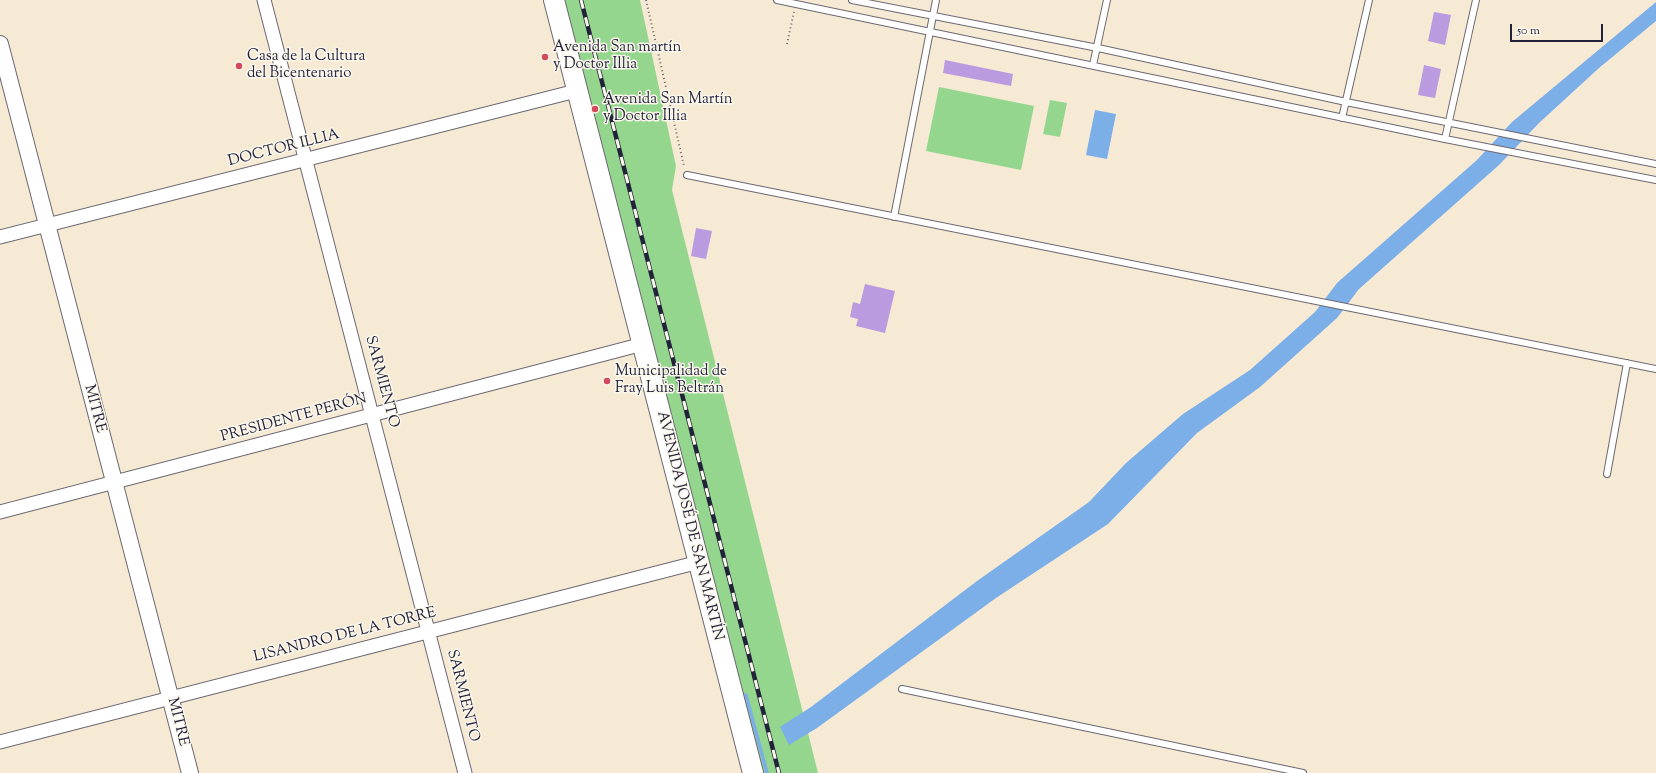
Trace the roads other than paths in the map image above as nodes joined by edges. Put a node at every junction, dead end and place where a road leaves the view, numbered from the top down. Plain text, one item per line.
1 (264, 0) edge
2 (554, 0) edge
3 (776, 0) edge
4 (852, 0) edge
5 (936, 0) edge
6 (1108, 0) edge
7 (1369, 0) edge
8 (1476, 0) edge
9 (785, 1) edge
10 (809, 3) edge
11 (933, 16) junction
12 (930, 31) junction
13 (0, 44) edge
14 (1098, 48) junction
15 (1093, 65) junction
16 (576, 91) junction
17 (1346, 102) junction
18 (1342, 118) junction
19 (1448, 122) junction
20 (1445, 140) junction
21 (306, 160) junction
22 (1656, 164) edge
23 (686, 175) road end
24 (1656, 180) edge
25 (894, 217) junction
26 (46, 226) junction
27 (0, 237) edge
28 (643, 344) junction
29 (1627, 363) junction
30 (1656, 369) edge
31 (373, 414) junction
32 (1607, 474) dead end
33 (113, 482) junction
34 (0, 512) edge
35 (699, 562) junction
36 (429, 632) junction
37 (902, 689) dead end
38 (171, 698) junction
39 (0, 742) edge
40 (190, 773) edge
41 (465, 773) edge
42 (752, 773) edge
43 (1303, 773) edge

1 - 21 street, SARMIENTO
2 - 16 main road, AVENIDA JOSÉ DE SAN MARTÍN
3 - 9 lane
4 - 11 lane
5 - 11 lane
6 - 14 lane
7 - 17 lane
8 - 19 lane
9 - 10 lane
10 - 12 lane
11 - 12 lane
11 - 14 lane
12 - 15 lane
12 - 25 lane
13 - 26 street, MITRE
14 - 15 lane
14 - 17 lane
15 - 18 lane
16 - 21 street, DOCTOR ILLIA
16 - 28 main road, AVENIDA JOSÉ DE SAN MARTÍN
17 - 18 lane
17 - 19 lane
18 - 20 lane
19 - 20 lane
19 - 22 lane
20 - 24 lane
21 - 26 street, DOCTOR ILLIA
21 - 31 street, SARMIENTO
23 - 25 lane
25 - 29 lane
26 - 27 street, DOCTOR ILLIA
26 - 33 street, MITRE
28 - 31 street, PRESIDENTE PERÓN
28 - 35 main road, AVENIDA JOSÉ DE SAN MARTÍN
29 - 30 lane
29 - 32 lane
31 - 33 street, PRESIDENTE PERÓN
31 - 36 street, SARMIENTO
33 - 34 street, PRESIDENTE PERÓN
33 - 38 street, MITRE
35 - 36 street, LISANDRO DE LA TORRE
35 - 42 main road, AVENIDA JOSÉ DE SAN MARTÍN
36 - 38 street, LISANDRO DE LA TORRE
36 - 41 street, SARMIENTO
37 - 43 lane
38 - 39 street, LISANDRO DE LA TORRE
38 - 40 street, MITRE

